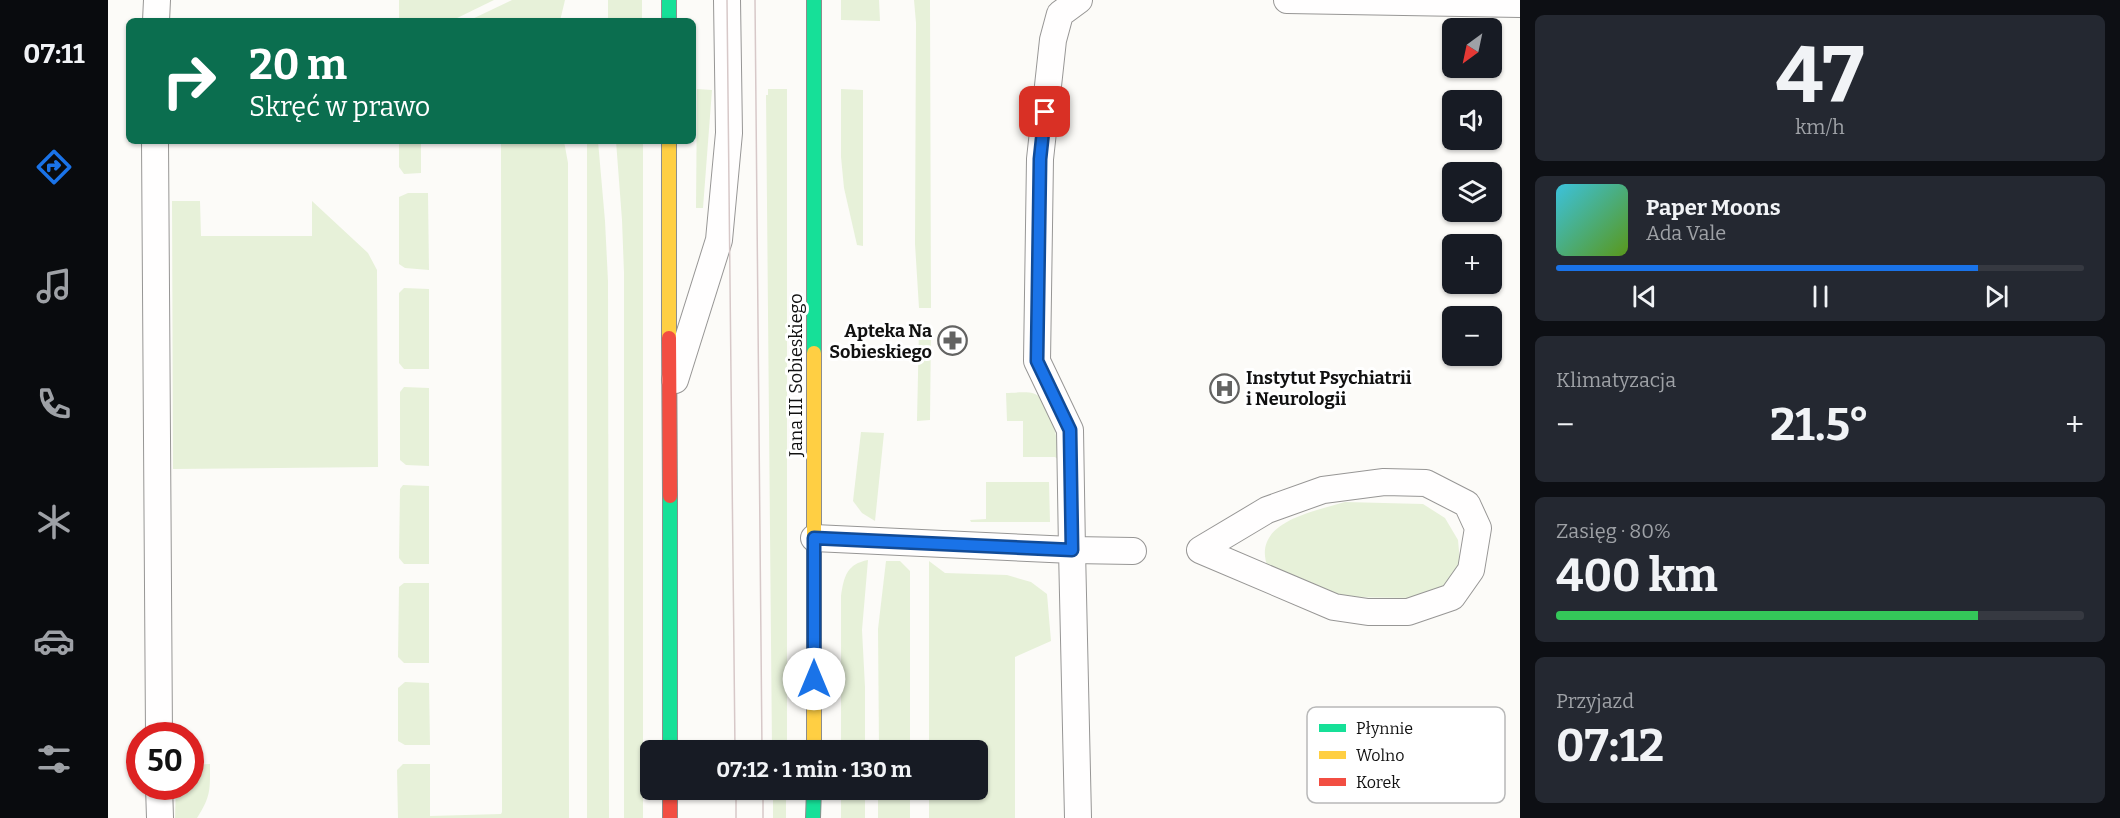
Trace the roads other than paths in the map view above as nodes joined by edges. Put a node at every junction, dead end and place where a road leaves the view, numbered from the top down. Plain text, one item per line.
1 (157, 0) edge
2 (669, 0) edge
3 (727, 0) edge
4 (814, 0) edge
5 (1079, 0) edge
6 (1287, 0) edge
7 (1520, 4) edge
8 (156, 18) edge
9 (669, 18) edge
10 (155, 144) edge
11 (669, 144) edge
12 (669, 399) junction
13 (814, 538) junction
14 (1072, 550) junction
15 (1200, 550) joint
16 (1133, 551) dead end
17 (159, 722) edge
18 (670, 740) edge
19 (814, 740) edge
20 (159, 800) edge
21 (670, 800) edge
22 (814, 800) edge
23 (160, 818) edge
24 (670, 818) edge
25 (813, 818) edge
26 (1078, 818) edge

1 - 8 lane
2 - 9 main road
3 - 12 lane
4 - 13 main road, Jana III Sobieskiego
5 - 14 lane
6 - 7 lane
10 - 17 lane
11 - 12 main road
12 - 18 main road
13 - 14 lane
13 - 19 main road, Jana III Sobieskiego
14 - 16 lane
14 - 26 lane
15 - 15 lane
20 - 23 lane
21 - 24 main road
22 - 25 main road

